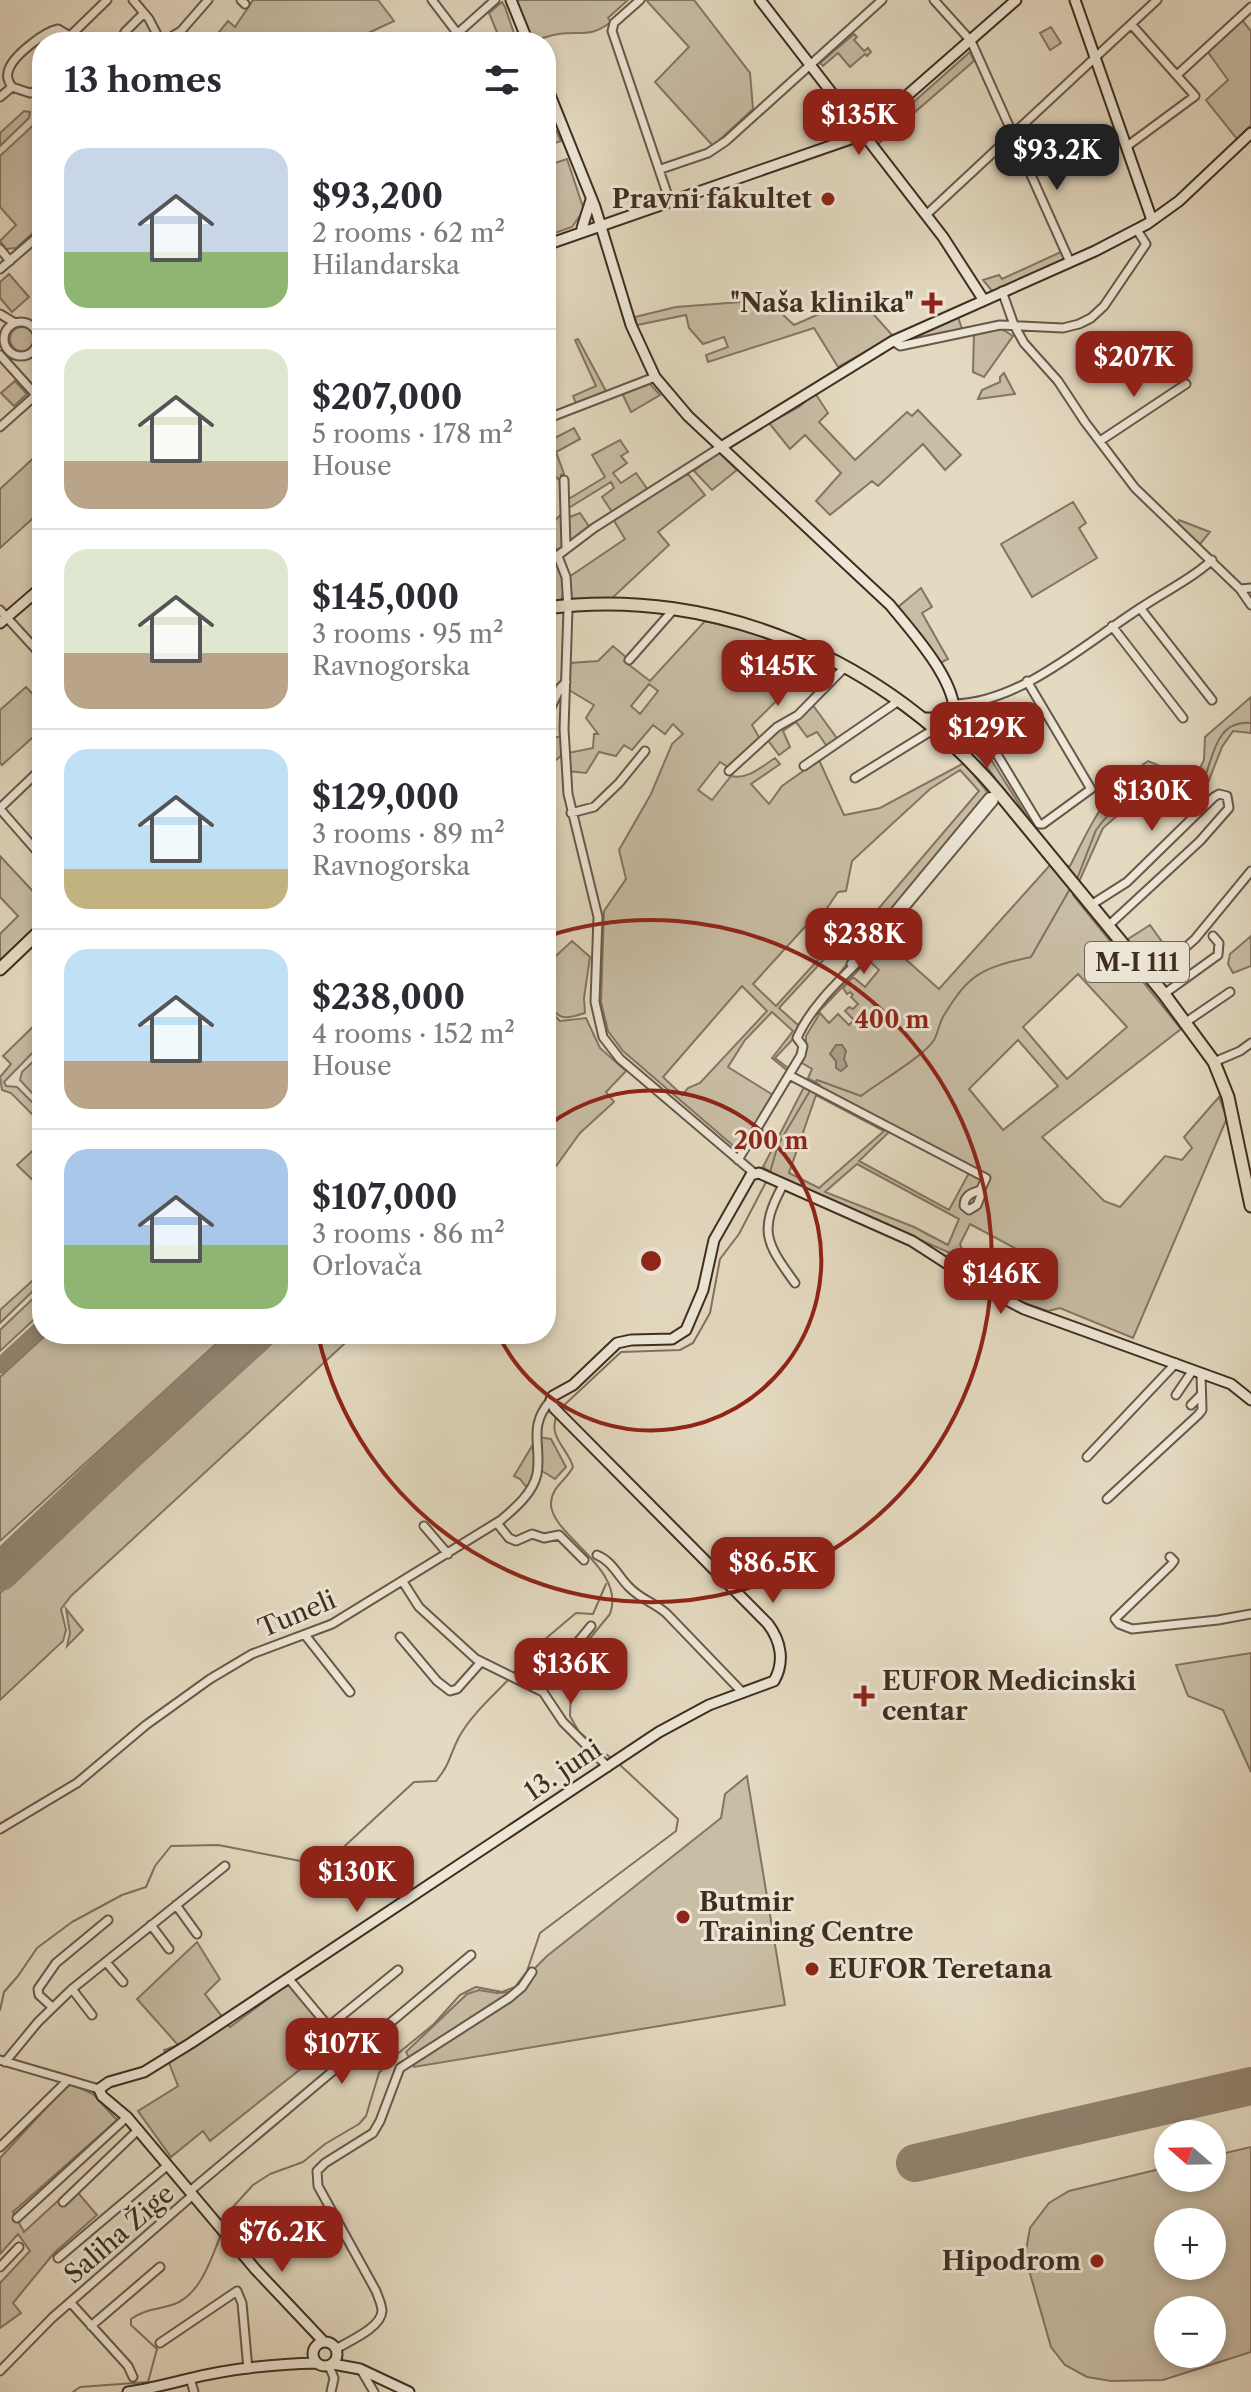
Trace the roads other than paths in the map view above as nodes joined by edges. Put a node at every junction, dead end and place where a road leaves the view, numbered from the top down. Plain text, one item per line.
1 (107, 0) edge
2 (133, 0) edge
3 (208, 0) edge
4 (432, 0) edge
5 (495, 0) edge
6 (511, 0) edge
7 (640, 0) edge
8 (760, 0) edge
9 (882, 0) edge
10 (934, 0) edge
11 (1016, 0) edge
12 (1075, 0) edge
13 (1157, 0) edge
14 (1251, 7) edge
15 (144, 13) junction
16 (1131, 24) junction
17 (78, 32) edge
18 (125, 32) edge
19 (156, 32) edge
20 (179, 32) edge
21 (457, 32) edge
22 (459, 32) edge
23 (524, 32) edge
24 (971, 41) junction
25 (32, 44) edge
26 (1094, 58) junction
27 (809, 65) junction
28 (1177, 75) junction
29 (12, 87) junction
30 (32, 92) edge
31 (0, 97) edge
32 (556, 110) edge
33 (1251, 133) edge
34 (862, 135) junction
35 (1014, 135) junction
36 (1126, 147) junction
37 (661, 169) junction
38 (591, 197) junction
39 (670, 202) junction
40 (926, 215) junction
41 (626, 218) junction
42 (1152, 220) junction
43 (600, 224) junction
44 (582, 228) junction
45 (1137, 230) junction
46 (573, 236) junction
47 (32, 242) edge
48 (556, 242) edge
49 (0, 249) edge
50 (609, 249) junction
51 (10, 261) junction
52 (1070, 262) junction
53 (0, 269) edge
54 (1002, 291) junction
55 (983, 299) junction
56 (2, 316) edge
57 (15, 323) junction
58 (1014, 325) junction
59 (32, 327) edge
60 (7, 329) junction
61 (893, 341) junction
62 (32, 350) edge
63 (13, 354) junction
64 (0, 355) edge
65 (26, 355) junction
66 (17, 370) junction
67 (655, 377) junction
68 (1186, 384) dead end
69 (32, 390) edge
70 (32, 399) edge
71 (556, 415) edge
72 (0, 427) edge
73 (1100, 441) junction
74 (721, 447) junction
75 (564, 480) dead end
76 (566, 548) junction
77 (557, 556) joint
78 (1212, 560) junction
79 (1251, 588) edge
80 (1240, 589) junction
81 (32, 594) edge
82 (568, 605) junction
83 (1251, 605) edge
84 (556, 607) edge
85 (1140, 608) junction
86 (674, 609) junction
87 (2, 617) edge
88 (1112, 626) junction
89 (32, 646) edge
90 (629, 660) dead end
91 (846, 666) junction
92 (1027, 681) junction
93 (566, 682) junction
94 (556, 697) edge
95 (900, 700) junction
96 (1212, 700) dead end
97 (979, 703) junction
98 (953, 712) junction
99 (1183, 718) dead end
100 (925, 719) junction
101 (937, 729) junction
102 (959, 749) junction
103 (645, 751) dead end
104 (804, 766) dead end
105 (729, 771) dead end
106 (32, 778) edge
107 (855, 778) dead end
108 (996, 794) junction
109 (0, 808) edge
110 (571, 813) junction
111 (32, 845) edge
112 (1251, 871) edge
113 (1091, 905) junction
114 (1108, 926) junction
115 (1213, 936) dead end
116 (32, 939) edge
117 (0, 969) edge
118 (1151, 978) junction
119 (1230, 992) dead end
120 (1164, 994) junction
121 (1186, 1022) junction
122 (1251, 1043) edge
123 (1214, 1062) junction
124 (789, 1075) junction
125 (1247, 1159) edge
126 (738, 1160) junction
127 (759, 1174) junction
128 (781, 1184) junction
129 (980, 1191) dead end
130 (1251, 1206) edge
131 (795, 1283) dead end
132 (1176, 1363) junction
133 (1197, 1371) junction
134 (1176, 1395) dead end
135 (1201, 1395) junction
136 (1251, 1400) edge
137 (552, 1404) junction
138 (1191, 1405) dead end
139 (1087, 1457) dead end
140 (1107, 1499) dead end
141 (497, 1523) junction
142 (424, 1526) dead end
143 (448, 1554) junction
144 (597, 1555) dead end
145 (1170, 1557) dead end
146 (584, 1560) dead end
147 (403, 1582) junction
148 (1251, 1614) edge
149 (591, 1626) dead end
150 (305, 1635) junction
151 (400, 1637) dead end
152 (481, 1662) junction
153 (539, 1689) junction
154 (350, 1692) dead end
155 (743, 1693) junction
156 (614, 1763) junction
157 (0, 1829) edge
158 (225, 1866) dead end
159 (176, 1905) junction
160 (108, 1920) dead end
161 (151, 1925) junction
162 (197, 1934) dead end
163 (169, 1949) dead end
164 (471, 1955) dead end
165 (106, 1962) junction
166 (398, 1970) dead end
167 (532, 1972) dead end
168 (289, 1979) junction
169 (123, 1982) dead end
170 (72, 1989) junction
171 (52, 2007) junction
172 (92, 2015) dead end
173 (329, 2026) junction
174 (353, 2056) junction
175 (3, 2061) edge
176 (67, 2081) junction
177 (99, 2089) junction
178 (127, 2117) junction
179 (138, 2130) junction
180 (0, 2147) edge
181 (168, 2165) junction
182 (192, 2193) junction
183 (63, 2202) dead end
184 (17, 2218) dead end
185 (19, 2247) dead end
186 (58, 2258) dead end
187 (0, 2267) edge
188 (160, 2267) dead end
189 (70, 2302) junction
190 (91, 2326) junction
191 (160, 2343) dead end
192 (317, 2352) junction
193 (334, 2359) junction
194 (355, 2368) junction
195 (248, 2369) junction
196 (0, 2371) edge
197 (133, 2377) dead end
198 (190, 2378) junction
199 (148, 2391) edge
200 (130, 2392) edge
201 (194, 2392) edge
202 (331, 2392) edge
203 (374, 2392) edge
204 (409, 2392) edge

1 - 17 street
2 - 15 street
3 - 20 street
4 - 21 street
5 - 22 street
6 - 23 street
7 - 37 street
8 - 27 street
9 - 27 street
10 - 24 street
11 - 24 street
12 - 26 street
13 - 16 street
14 - 28 street
15 - 18 street
15 - 19 street
16 - 26 street
16 - 28 street
24 - 34 street
24 - 35 street
25 - 29 street
26 - 35 street
26 - 36 street
27 - 34 street
27 - 37 street
28 - 36 street
29 - 30 street
29 - 31 street
32 - 38 street
33 - 42 street
34 - 39 street
34 - 40 street
35 - 40 street
35 - 52 street
36 - 42 street
37 - 39 street
38 - 43 street
38 - 44 street
39 - 41 street
40 - 55 street
41 - 43 street
41 - 50 street
42 - 45 street
43 - 44 street
43 - 46 street
43 - 50 street
44 - 46 street
45 - 52 street
45 - 58 street
46 - 48 street
47 - 51 street
49 - 51 street
50 - 67 street
51 - 53 street
52 - 54 street
54 - 55 street
54 - 58 street
55 - 61 street
56 - 57 street
56 - 60 street
57 - 59 street
57 - 60 street
58 - 61 street
58 - 73 street
60 - 63 street
61 - 74 street
62 - 65 street
63 - 65 street
63 - 66 street
64 - 66 street
65 - 66 street
66 - 69 street
67 - 71 street
67 - 74 street
68 - 73 street
70 - 72 street
73 - 78 street
74 - 76 street
74 - 98 street
75 - 76 street
76 - 77 street
77 - 82 street
78 - 80 street
78 - 85 street
79 - 80 street
80 - 83 street
81 - 87 street
82 - 84 main road, M-I 111
82 - 86 main road, M-I 111
82 - 93 street
85 - 88 street
85 - 96 street
86 - 90 street
86 - 91 main road, M-I 111
87 - 89 street
88 - 92 street
88 - 99 street
91 - 95 main road, M-I 111
91 - 105 street
92 - 97 street
92 - 97 street
93 - 94 street
93 - 110 street
95 - 100 main road, M-I 111
95 - 104 street
97 - 98 street
98 - 100 main road
98 - 101 street
98 - 102 main road
100 - 101 main road, M-I 111
101 - 102 main road, M-I 111
101 - 107 street
102 - 108 main road, M-I 111
103 - 110 street
106 - 109 street
108 - 113 main road, M-I 111
108 - 124 street
109 - 111 street
110 - 126 street
112 - 118 street
113 - 114 main road, M-I 111
113 - 114 street
114 - 118 main road, M-I 111
115 - 120 street
116 - 117 main road
118 - 120 main road, M-I 111
119 - 121 street
120 - 121 main road, M-I 111
121 - 123 main road, M-I 111
122 - 123 street
123 - 125 main road, M-I 111
124 - 126 street
124 - 129 street
125 - 130 main road, M-I 111
126 - 127 street
127 - 128 street
127 - 137 street
128 - 131 street
128 - 132 street
132 - 133 street
132 - 139 street
133 - 134 street
133 - 135 street
133 - 136 street
135 - 138 street
135 - 140 street
137 - 141 street, Tuneli
137 - 155 street, 13. juni
141 - 143 street, Tuneli
141 - 146 street
142 - 143 street
143 - 147 street, Tuneli
144 - 155 street
145 - 148 street
147 - 150 street, Tuneli
147 - 152 street
149 - 153 street
150 - 154 street
150 - 157 street, Tuneli
151 - 152 street
152 - 153 street
153 - 156 street
155 - 156 street, 13. juni
156 - 168 street, 13. juni
158 - 159 street
159 - 161 street
159 - 162 street
160 - 171 street
161 - 163 street
161 - 165 street
164 - 174 street, Saliha Žige
165 - 169 street
165 - 170 street
166 - 173 street
167 - 193 street
168 - 173 street
168 - 177 street, 13. juni
170 - 171 street
170 - 172 street
171 - 175 street
173 - 174 street
174 - 182 street, Saliha Žige
175 - 176 street
176 - 177 street
176 - 180 street
177 - 178 street
178 - 179 street
178 - 184 street
179 - 181 street
179 - 183 street
181 - 182 street
181 - 186 street
182 - 189 street, Saliha Žige
182 - 192 street
185 - 187 street
188 - 190 street, Saliha Žige
189 - 190 street, Saliha Žige
189 - 196 street, Saliha Žige
190 - 197 street, Saliha Žige
191 - 195 street
192 - 193 street
192 - 193 street
192 - 195 street
193 - 194 street
193 - 202 street
194 - 203 street
194 - 204 street
195 - 198 street
198 - 199 street
198 - 201 street
199 - 200 street

